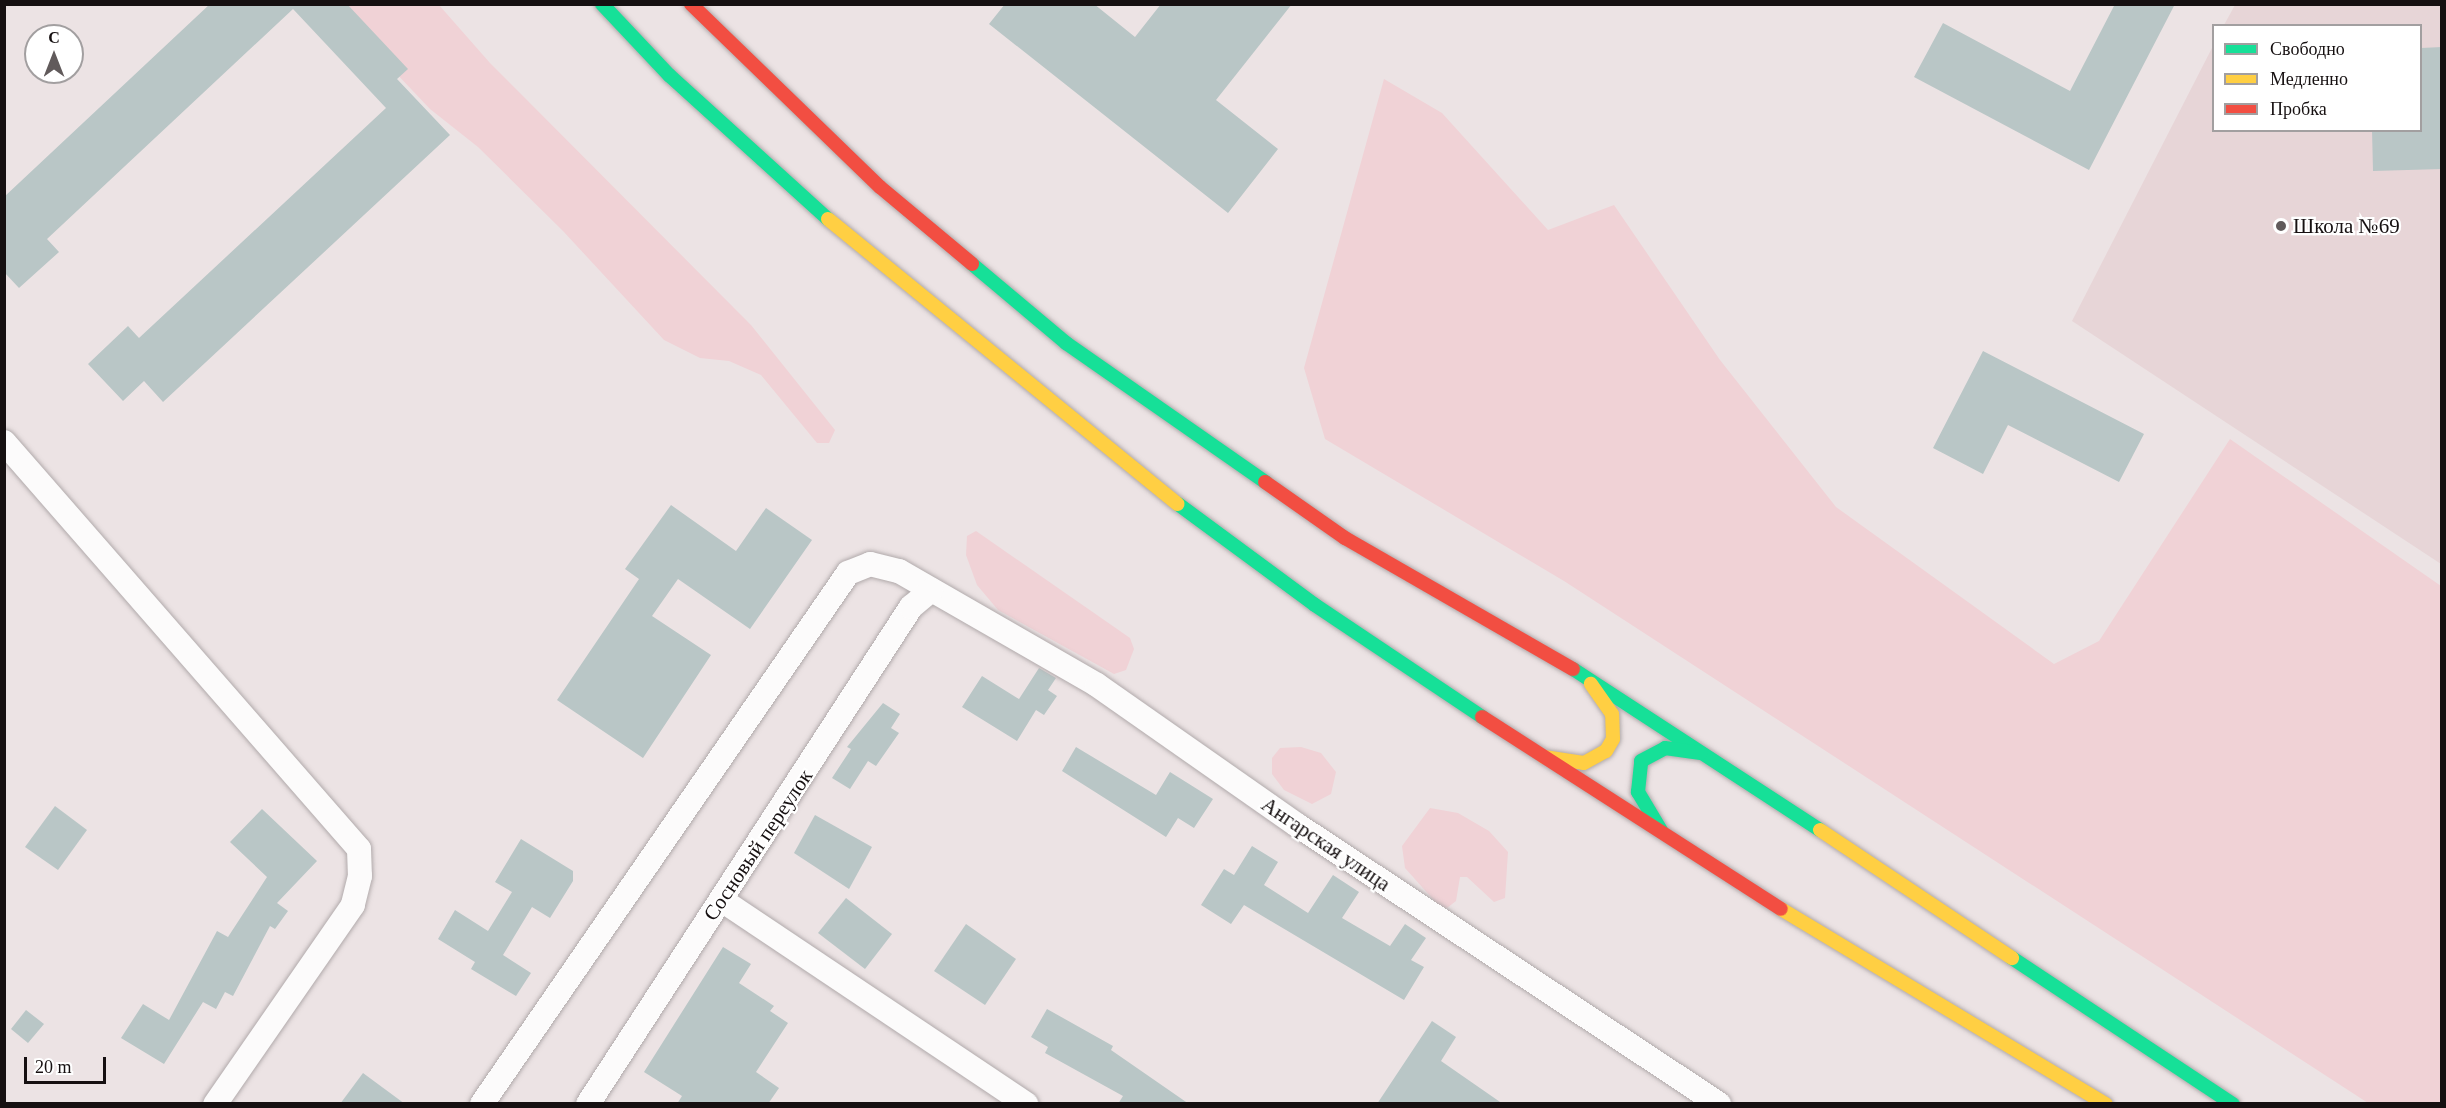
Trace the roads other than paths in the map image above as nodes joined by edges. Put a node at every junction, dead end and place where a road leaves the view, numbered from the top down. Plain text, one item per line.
1 (602, 4) edge
2 (691, 4) edge
3 (4, 442) edge
4 (931, 590) junction
5 (1580, 673) junction
6 (1526, 750) junction
7 (1708, 755) junction
8 (1677, 847) junction
9 (723, 901) junction
10 (215, 1104) edge
11 (482, 1104) edge
12 (588, 1104) edge
13 (1026, 1104) edge
14 (1719, 1104) edge
15 (2106, 1104) edge
16 (2233, 1104) edge

1 - 6 main road
2 - 5 main road
3 - 10 street
4 - 9 street, Сосновый переулок
4 - 11 street, Ангарская улица
4 - 14 street, Ангарская улица
5 - 6 main road
5 - 7 main road
6 - 8 main road
7 - 8 main road
7 - 16 main road
8 - 15 main road
9 - 12 street, Сосновый переулок
9 - 13 street

